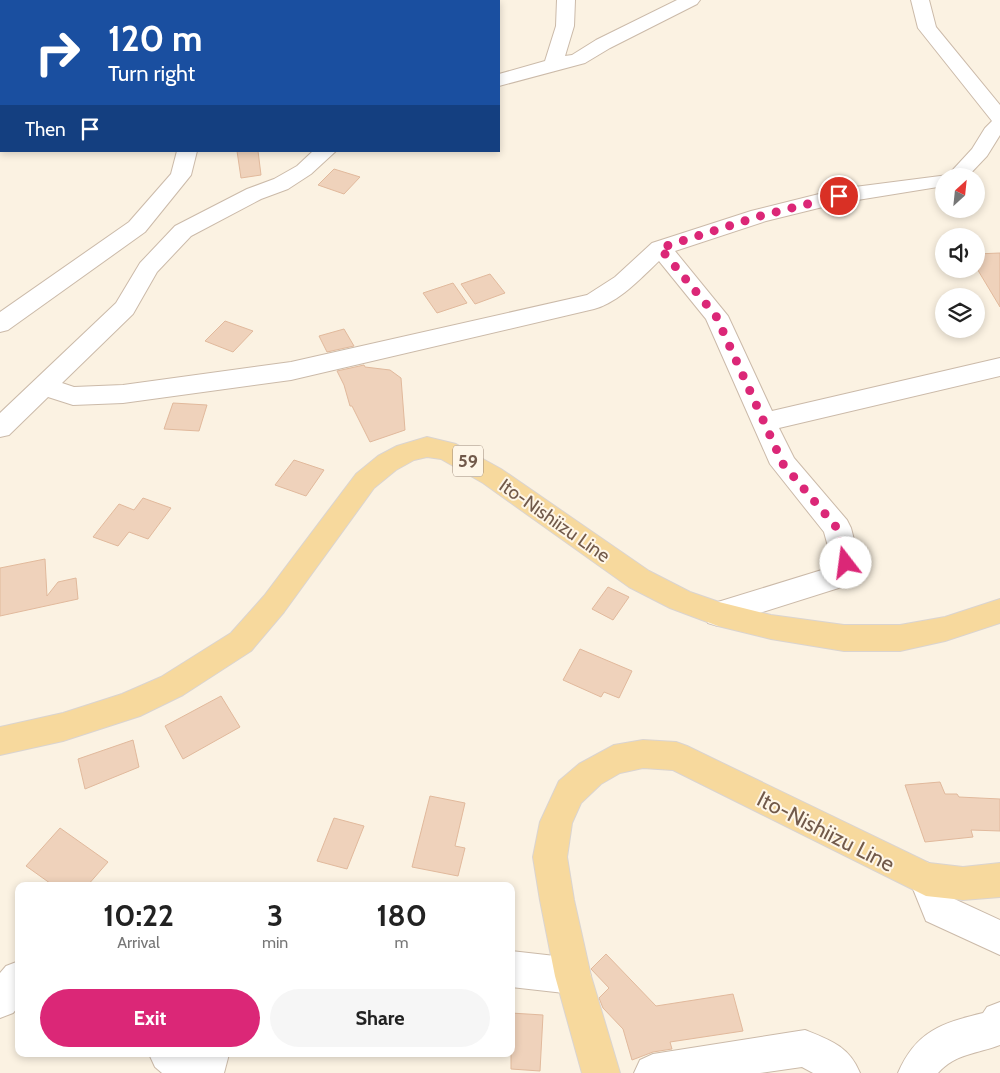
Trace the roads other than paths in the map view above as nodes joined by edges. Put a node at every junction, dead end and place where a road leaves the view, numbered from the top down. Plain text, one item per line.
1 (566, 0) edge
2 (691, 0) edge
3 (920, 0) edge
4 (554, 65) junction
5 (500, 80) edge
6 (1000, 118) edge
7 (1000, 125) edge
8 (187, 152) edge
9 (325, 152) edge
10 (965, 168) edge
11 (935, 181) edge
12 (660, 248) junction
13 (0, 324) edge
14 (1000, 367) edge
15 (43, 386) junction
16 (764, 422) junction
17 (0, 428) edge
18 (1000, 611) edge
19 (718, 614) junction
20 (0, 741) edge
21 (926, 879) junction
22 (1000, 880) edge
23 (1000, 938) edge
24 (515, 969) edge
25 (573, 976) junction
26 (15, 983) edge
27 (0, 1000) edge
28 (1000, 1020) edge
29 (171, 1057) edge
30 (209, 1057) edge
31 (190, 1073) edge
32 (204, 1073) edge
33 (601, 1073) edge
34 (653, 1073) edge
35 (841, 1073) edge
36 (917, 1073) edge

1 - 4 street
2 - 4 street
3 - 6 street
4 - 5 street
7 - 10 street
8 - 13 street
9 - 15 street
11 - 12 street
12 - 15 street
12 - 16 street
14 - 16 street
15 - 17 street
16 - 19 street
18 - 19 main road, Ito-Nishiizu Line / 59
19 - 20 main road, Ito-Nishiizu Line / 59
21 - 22 main road, Ito-Nishiizu Line
21 - 23 street
21 - 25 main road, Ito-Nishiizu Line
24 - 25 street
25 - 33 main road, Ito-Nishiizu Line
26 - 27 street
28 - 36 street
29 - 31 street
30 - 32 street
34 - 35 street

